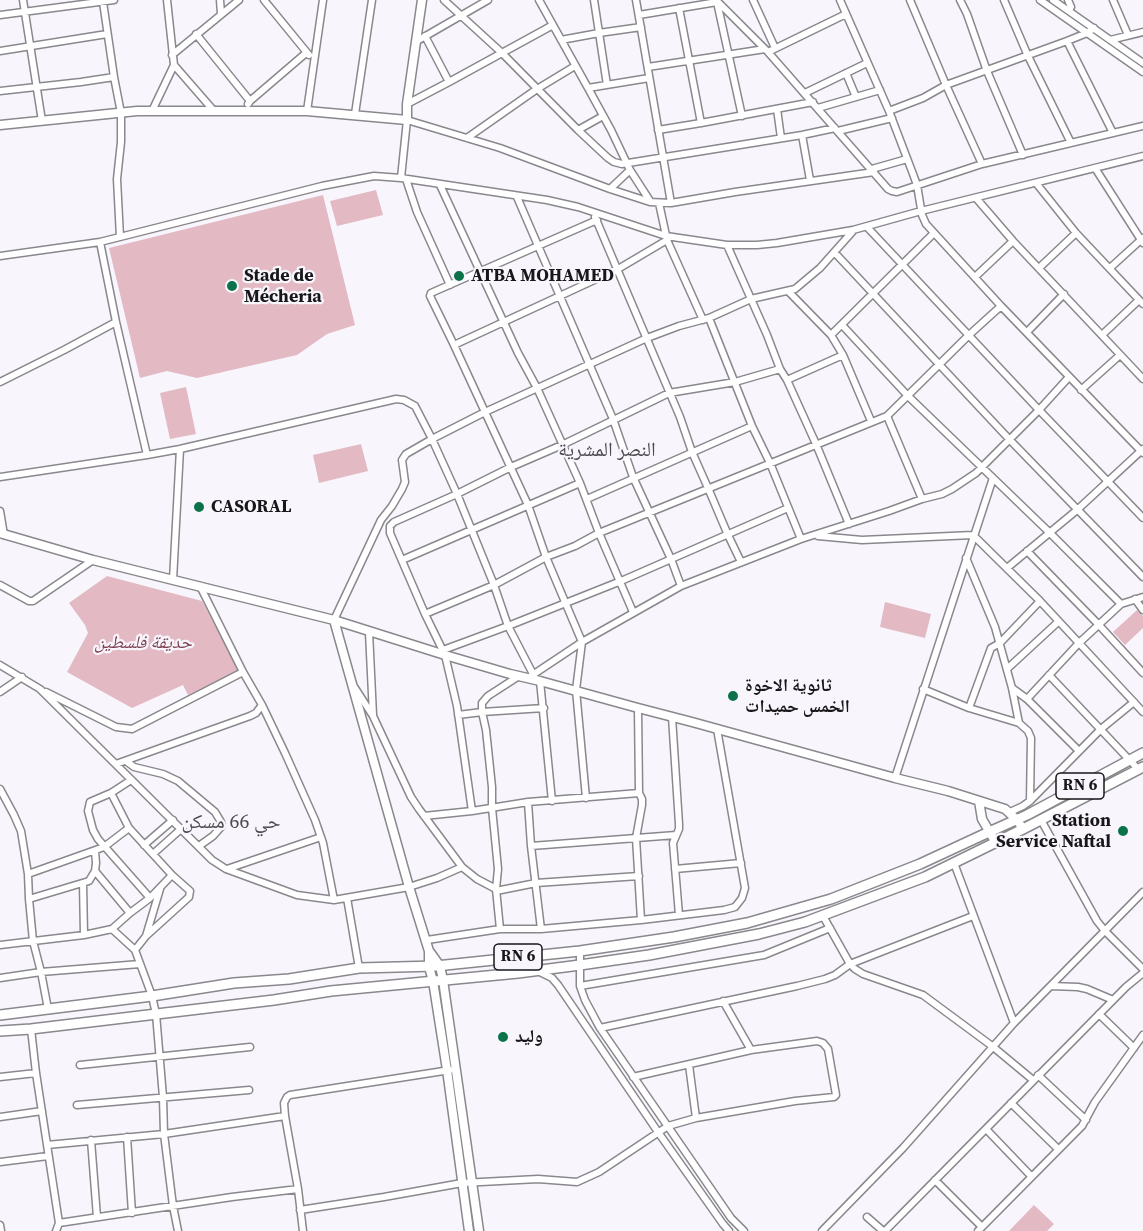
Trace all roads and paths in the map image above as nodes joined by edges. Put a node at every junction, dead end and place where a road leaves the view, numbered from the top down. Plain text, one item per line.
1 (23, 0) edge
2 (114, 0) edge
3 (167, 0) edge
4 (220, 0) edge
5 (239, 0) edge
6 (264, 0) edge
7 (323, 0) edge
8 (372, 0) edge
9 (422, 0) edge
10 (444, 0) edge
11 (488, 0) edge
12 (539, 0) edge
13 (594, 0) edge
14 (636, 0) edge
15 (754, 0) edge
16 (840, 0) edge
17 (910, 0) edge
18 (960, 0) edge
19 (1004, 0) edge
20 (1040, 0) edge
21 (1053, 0) edge
22 (1068, 0) edge
23 (717, 1) edge
24 (1115, 1) edge
25 (103, 2) junction
26 (679, 8) junction
27 (1069, 11) junction
28 (25, 12) junction
29 (221, 14) junction
30 (846, 14) junction
31 (0, 15) edge
32 (639, 15) junction
33 (461, 16) junction
34 (553, 25) junction
35 (641, 27) junction
36 (1094, 28) junction
37 (1143, 32) edge
38 (599, 33) junction
39 (1087, 33) junction
40 (107, 34) junction
41 (196, 34) junction
42 (1128, 35) junction
43 (421, 39) junction
44 (561, 40) junction
45 (1110, 40) junction
46 (1067, 41) junction
47 (30, 47) junction
48 (776, 48) junction
49 (766, 50) junction
50 (0, 51) edge
51 (306, 53) junction
52 (502, 53) junction
53 (172, 54) junction
54 (729, 55) junction
55 (1028, 56) junction
56 (315, 58) junction
57 (690, 60) junction
58 (867, 63) junction
59 (1143, 63) edge
60 (174, 65) junction
61 (575, 66) junction
62 (648, 67) junction
63 (987, 70) junction
64 (1143, 72) edge
65 (846, 73) junction
66 (114, 76) junction
67 (650, 78) junction
68 (449, 82) junction
69 (607, 85) junction
70 (946, 85) junction
71 (37, 87) junction
72 (588, 88) junction
73 (537, 89) junction
74 (880, 90) junction
75 (0, 91) edge
76 (805, 93) junction
77 (856, 97) junction
78 (250, 101) junction
79 (813, 102) junction
80 (407, 104) junction
81 (818, 108) junction
82 (777, 109) junction
83 (152, 111) junction
84 (214, 111) junction
85 (245, 111) junction
86 (307, 111) junction
87 (121, 113) junction
88 (355, 114) junction
89 (890, 115) junction
90 (603, 116) junction
91 (742, 116) junction
92 (407, 120) junction
93 (42, 121) junction
94 (701, 123) junction
95 (0, 125) edge
96 (1143, 126) edge
97 (836, 129) junction
98 (578, 130) junction
99 (658, 130) junction
100 (1113, 133) junction
101 (802, 135) junction
102 (467, 138) junction
103 (781, 138) junction
104 (1071, 142) junction
105 (1023, 155) junction
106 (663, 156) junction
107 (1143, 156) edge
108 (907, 159) junction
109 (626, 162) junction
110 (982, 164) junction
111 (1095, 168) junction
112 (630, 170) junction
113 (873, 170) junction
114 (404, 178) junction
115 (810, 180) junction
116 (1036, 183) junction
117 (440, 184) junction
118 (917, 186) junction
119 (610, 189) junction
120 (517, 196) junction
121 (976, 198) junction
122 (650, 202) junction
123 (659, 203) junction
124 (671, 203) junction
125 (921, 211) junction
126 (593, 212) junction
127 (597, 220) junction
128 (867, 226) junction
129 (853, 230) junction
130 (934, 233) junction
131 (1076, 233) junction
132 (120, 237) junction
133 (666, 238) junction
134 (1142, 240) edge
135 (1013, 241) junction
136 (100, 242) junction
137 (728, 245) junction
138 (539, 246) junction
139 (835, 252) junction
140 (0, 256) edge
141 (903, 264) junction
142 (1040, 268) junction
143 (1110, 268) junction
144 (618, 269) junction
145 (480, 272) junction
146 (975, 277) junction
147 (450, 285) junction
148 (788, 291) junction
149 (873, 292) junction
150 (1064, 294) junction
151 (560, 296) junction
152 (751, 299) junction
153 (1141, 302) edge
154 (1001, 306) junction
155 (706, 319) junction
156 (504, 321) junction
157 (116, 322) junction
158 (842, 325) junction
159 (1027, 332) junction
160 (831, 335) junction
161 (969, 335) junction
162 (1102, 335) junction
163 (647, 339) junction
164 (454, 345) junction
165 (843, 355) junction
166 (1120, 355) junction
167 (589, 364) junction
168 (938, 365) junction
169 (780, 369) junction
170 (1069, 377) junction
171 (1143, 379) edge
172 (787, 380) junction
173 (0, 382) edge
174 (735, 382) junction
175 (537, 388) junction
176 (1081, 390) junction
177 (669, 393) junction
178 (908, 396) junction
179 (1039, 410) junction
180 (485, 412) junction
181 (887, 416) junction
182 (613, 419) junction
183 (871, 421) junction
184 (752, 426) junction
185 (432, 439) junction
186 (1009, 439) junction
187 (816, 444) junction
188 (562, 445) junction
189 (180, 449) junction
190 (1142, 451) edge
191 (692, 452) junction
192 (147, 455) junction
193 (770, 463) junction
194 (511, 467) junction
195 (981, 468) junction
196 (0, 477) edge
197 (633, 477) junction
198 (993, 478) junction
199 (1108, 482) junction
200 (580, 483) junction
201 (708, 488) junction
202 (457, 494) junction
203 (587, 499) junction
204 (922, 499) junction
205 (528, 505) junction
206 (788, 508) junction
207 (1077, 510) junction
208 (0, 511) edge
209 (650, 512) junction
210 (1143, 518) edge
211 (849, 524) junction
212 (472, 530) junction
213 (599, 533) junction
214 (1050, 533) junction
215 (2, 534) edge
216 (728, 535) junction
217 (973, 535) junction
218 (814, 536) junction
219 (801, 539) junction
220 (1027, 551) junction
221 (546, 557) junction
222 (966, 558) junction
223 (672, 559) junction
224 (93, 560) junction
225 (402, 560) junction
226 (741, 562) junction
227 (1006, 568) junction
228 (1143, 577) edge
229 (173, 580) junction
230 (621, 581) junction
231 (0, 585) edge
232 (494, 585) junction
233 (681, 586) junction
234 (201, 588) junction
235 (1143, 597) edge
236 (1135, 599) junction
237 (1040, 602) junction
238 (565, 603) junction
239 (1121, 604) junction
240 (1143, 610) edge
241 (633, 612) junction
242 (425, 614) junction
243 (334, 620) junction
244 (1058, 622) junction
245 (1098, 624) junction
246 (508, 626) junction
247 (369, 632) junction
248 (582, 642) junction
249 (1000, 643) junction
250 (1079, 643) junction
251 (444, 653) junction
252 (0, 665) edge
253 (1007, 669) junction
254 (243, 672) junction
255 (1143, 673) edge
256 (1049, 675) junction
257 (519, 676) junction
258 (531, 676) junction
259 (22, 678) junction
260 (351, 681) junction
261 (540, 681) junction
262 (1012, 688) junction
263 (40, 689) junction
264 (923, 689) junction
265 (576, 690) junction
266 (0, 692) edge
267 (1027, 699) junction
268 (1134, 702) junction
269 (262, 705) junction
270 (544, 708) junction
271 (638, 708) junction
272 (969, 708) junction
273 (1142, 709) edge
274 (482, 712) junction
275 (458, 715) junction
276 (373, 716) junction
277 (672, 717) junction
278 (1019, 723) junction
279 (717, 729) junction
280 (1101, 729) junction
281 (1079, 751) junction
282 (1143, 753) edge
283 (1130, 760) junction
284 (126, 761) junction
285 (116, 765) junction
286 (1141, 768) edge
287 (895, 778) junction
288 (131, 780) junction
289 (0, 789) edge
290 (111, 793) junction
291 (639, 793) junction
292 (586, 798) junction
293 (552, 801) junction
294 (979, 801) junction
295 (1030, 801) junction
296 (528, 802) junction
297 (492, 808) junction
298 (472, 811) junction
299 (1010, 812) junction
300 (424, 816) junction
301 (1041, 819) junction
302 (173, 820) junction
303 (1017, 820) junction
304 (129, 828) junction
305 (181, 829) junction
306 (1023, 829) junction
307 (989, 832) junction
308 (676, 835) junction
309 (321, 837) junction
310 (636, 838) junction
311 (996, 843) junction
312 (144, 844) junction
313 (199, 846) junction
314 (531, 846) junction
315 (104, 847) junction
316 (95, 851) junction
317 (153, 854) junction
318 (741, 863) junction
319 (954, 863) junction
320 (462, 867) junction
321 (226, 869) junction
322 (675, 869) junction
323 (96, 871) junction
324 (28, 874) junction
325 (172, 875) junction
326 (639, 876) junction
327 (83, 883) junction
328 (536, 883) junction
329 (409, 887) junction
330 (160, 889) junction
331 (496, 890) junction
332 (1143, 892) edge
333 (150, 898) junction
334 (347, 898) junction
335 (28, 899) junction
336 (334, 900) junction
337 (130, 913) junction
338 (679, 915) junction
339 (824, 916) junction
340 (973, 916) junction
341 (641, 920) junction
342 (830, 928) junction
343 (112, 929) junction
344 (500, 929) junction
345 (541, 929) junction
346 (1105, 932) junction
347 (84, 935) junction
348 (146, 936) junction
349 (427, 940) junction
350 (33, 941) junction
351 (0, 945) edge
352 (135, 950) junction
353 (429, 951) junction
354 (580, 951) junction
355 (526, 956) junction
356 (140, 964) junction
357 (850, 964) junction
358 (580, 965) junction
359 (440, 966) junction
360 (429, 967) junction
361 (359, 968) junction
362 (536, 970) junction
363 (1143, 971) edge
364 (41, 972) junction
365 (329, 972) junction
366 (0, 978) edge
367 (438, 980) junction
368 (580, 986) junction
369 (1051, 986) junction
370 (331, 991) junction
371 (152, 996) junction
372 (1113, 1000) junction
373 (723, 1001) junction
374 (48, 1009) junction
375 (156, 1014) junction
376 (1099, 1014) junction
377 (0, 1015) edge
378 (1014, 1023) junction
379 (600, 1028) junction
380 (31, 1029) junction
381 (0, 1031) edge
382 (1143, 1035) edge
383 (992, 1046) junction
384 (250, 1047) dead end
385 (1134, 1048) junction
386 (751, 1050) junction
387 (160, 1057) junction
388 (80, 1065) dead end
389 (689, 1065) junction
390 (452, 1070) junction
391 (36, 1073) junction
392 (0, 1077) edge
393 (633, 1077) junction
394 (1036, 1078) junction
395 (249, 1090) dead end
396 (163, 1097) junction
397 (1011, 1103) junction
398 (77, 1105) dead end
399 (42, 1111) junction
400 (285, 1116) junction
401 (0, 1117) edge
402 (696, 1118) junction
403 (1086, 1120) junction
404 (668, 1126) junction
405 (986, 1129) junction
406 (658, 1132) junction
407 (164, 1134) junction
408 (127, 1137) junction
409 (91, 1140) junction
410 (47, 1145) junction
411 (1058, 1149) junction
412 (48, 1156) junction
413 (0, 1162) edge
414 (1031, 1176) junction
415 (935, 1180) junction
416 (472, 1182) junction
417 (462, 1183) junction
418 (298, 1189) junction
419 (173, 1206) junction
420 (300, 1210) junction
421 (132, 1213) junction
422 (97, 1217) junction
423 (867, 1217) dead end
424 (59, 1223) junction
425 (0, 1225) edge
426 (980, 1229) edge
427 (1, 1231) edge
428 (56, 1231) edge
429 (178, 1231) edge
430 (303, 1231) edge
431 (469, 1231) edge
432 (479, 1231) edge
433 (729, 1231) edge
434 (744, 1231) edge
435 (822, 1231) edge
436 (884, 1231) edge

1 - 28 street
2 - 25 street
3 - 53 street
4 - 29 street
5 - 29 street
6 - 51 street
7 - 56 street
8 - 88 street
9 - 43 main road
10 - 33 street
11 - 33 street
12 - 34 street
13 - 38 street
14 - 32 street
15 - 48 street
16 - 30 street
17 - 70 street
18 - 63 street
19 - 55 street
20 - 39 street
21 - 27 street
22 - 27 street
23 - 26 street
23 - 49 street
23 - 54 street
24 - 42 street
25 - 28 street
25 - 40 street
26 - 32 street
26 - 57 street
27 - 36 street
28 - 31 street
28 - 47 street
29 - 41 street
30 - 48 street
30 - 58 street
32 - 35 street
33 - 43 street
33 - 52 street
34 - 44 street
34 - 52 street
35 - 38 street
35 - 62 street
36 - 39 street
36 - 45 street
37 - 42 street
38 - 44 street
38 - 69 street
39 - 46 street
39 - 64 street
40 - 47 street
40 - 66 street
41 - 53 street
41 - 78 street
42 - 45 street
43 - 68 street
43 - 80 main road
44 - 61 street
45 - 59 street
46 - 55 street
46 - 100 street
47 - 50 street
47 - 71 street
48 - 49 street
49 - 54 street
49 - 76 street
51 - 56 street
51 - 78 street
52 - 68 street
52 - 73 street
53 - 60 street
54 - 57 street
54 - 91 street
55 - 63 street
55 - 104 street
56 - 86 street
57 - 62 street
57 - 94 street
58 - 65 street
58 - 74 street
60 - 83 street
60 - 84 street
61 - 72 street
61 - 73 street
62 - 67 street
63 - 70 street
63 - 105 street
65 - 76 street
65 - 77 street
66 - 71 street
66 - 87 street
67 - 69 street
67 - 99 street
68 - 80 street
69 - 72 street
70 - 89 street
70 - 110 street
71 - 75 street
71 - 93 street
72 - 90 street
73 - 98 street
73 - 102 street
74 - 77 street
74 - 89 street
76 - 79 street
77 - 81 street
78 - 85 street
79 - 81 street
79 - 82 street
80 - 92 main road
81 - 97 street
82 - 91 street
82 - 103 street
83 - 84 main road
83 - 87 main road
84 - 85 main road
85 - 86 main road
86 - 88 main road
87 - 93 main road
87 - 132 street
88 - 92 main road
89 - 97 street
89 - 108 street
90 - 98 street
90 - 109 street
91 - 94 street
92 - 102 street
92 - 114 street
93 - 95 main road
94 - 99 street
96 - 100 street
97 - 101 street
97 - 113 street
98 - 109 street
99 - 106 street
100 - 104 street
101 - 103 street
101 - 115 street
102 - 119 street
103 - 106 street
104 - 105 street
105 - 110 street
106 - 109 street
106 - 124 street
107 - 111 street
108 - 113 street
108 - 118 street
109 - 112 street
110 - 118 street
111 - 116 street
111 - 134 street
112 - 119 street
112 - 122 street
113 - 115 street
113 - 118 street
114 - 117 street
114 - 132 street
114 - 147 street
115 - 124 street
116 - 121 street
116 - 131 street
117 - 120 street
117 - 145 street
118 - 125 street
119 - 122 street
120 - 126 street
120 - 138 street
121 - 125 street
121 - 135 street
122 - 123 street
123 - 124 street
123 - 133 street
125 - 128 street
125 - 130 street
126 - 127 street
126 - 133 street
127 - 138 street
127 - 144 street
128 - 129 street
128 - 141 street
129 - 137 street
129 - 139 street
130 - 141 street
130 - 146 street
131 - 142 street
131 - 143 street
132 - 136 street
133 - 137 street
133 - 144 street
133 - 155 street
134 - 143 street
135 - 142 street
135 - 146 street
136 - 140 street
136 - 157 street
137 - 152 street
138 - 145 street
138 - 151 street
139 - 148 street
139 - 149 street
141 - 149 street
141 - 161 street
142 - 150 street
143 - 153 street
144 - 151 street
144 - 163 street
145 - 147 street
145 - 156 street
146 - 154 street
147 - 164 street
148 - 152 street
148 - 160 street
149 - 158 street
149 - 168 street
150 - 159 street
150 - 162 street
151 - 156 street
151 - 167 street
152 - 155 street
152 - 169 street
153 - 162 street
154 - 159 street
154 - 161 street
155 - 163 street
155 - 174 street
156 - 164 street
156 - 175 street
157 - 173 street
157 - 192 street
158 - 160 street
158 - 178 street
159 - 170 street
160 - 165 street
161 - 168 street
161 - 179 street
162 - 166 street
163 - 167 street
163 - 177 street
164 - 180 street
165 - 172 street
165 - 183 street
166 - 171 street
166 - 176 street
167 - 175 street
167 - 182 street
168 - 178 street
168 - 186 street
169 - 172 street
169 - 174 street
170 - 176 street
170 - 179 street
172 - 187 street
174 - 177 street
174 - 184 street
175 - 180 street
175 - 188 street
176 - 190 street
177 - 182 street
177 - 191 street
178 - 181 street
178 - 195 street
179 - 186 street
179 - 199 street
180 - 185 street
180 - 194 street
181 - 183 street
181 - 204 street
182 - 188 street
182 - 197 street
183 - 187 street
184 - 191 street
184 - 193 street
185 - 189 street
185 - 202 street
185 - 243 street
186 - 195 street
186 - 207 street
187 - 193 street
187 - 211 street
188 - 194 street
188 - 200 street
189 - 192 street
189 - 229 street
190 - 199 street
191 - 197 street
191 - 201 street
192 - 196 street
193 - 201 street
193 - 206 street
194 - 202 street
194 - 205 street
195 - 198 street
195 - 204 street
197 - 203 street
197 - 209 street
198 - 214 street
198 - 217 street
199 - 207 street
199 - 210 street
200 - 203 street
200 - 205 street
201 - 209 street
201 - 216 street
202 - 212 street
202 - 225 street
203 - 213 street
204 - 211 street
205 - 212 street
205 - 221 street
206 - 216 street
206 - 219 street
207 - 214 street
207 - 228 street
208 - 215 street
209 - 213 street
209 - 223 street
211 - 218 street
212 - 225 street
212 - 232 street
213 - 221 street
213 - 230 street
214 - 220 street
214 - 239 street
215 - 224 main road
216 - 223 street
216 - 226 street
217 - 218 street
217 - 222 street
217 - 227 street
218 - 219 street
219 - 226 street
220 - 227 street
220 - 245 street
221 - 232 street
221 - 238 street
222 - 249 street
222 - 264 street
223 - 230 street
223 - 233 street
224 - 229 main road
224 - 231 street
225 - 242 street
226 - 233 street
227 - 237 street
229 - 234 main road
230 - 238 street
230 - 241 street
232 - 242 street
232 - 246 street
233 - 241 street
234 - 243 main road
234 - 254 street
235 - 236 street
236 - 239 street
236 - 240 street
237 - 244 street
237 - 249 street
238 - 246 street
238 - 248 street
239 - 245 street
241 - 248 street
242 - 251 street
243 - 247 main road
243 - 260 main road
244 - 250 street
244 - 253 street
245 - 250 street
245 - 255 street
246 - 251 street
246 - 258 street
247 - 251 main road
247 - 276 street
248 - 258 street
248 - 265 street
249 - 253 street
249 - 272 street
250 - 256 street
250 - 268 street
251 - 257 main road
251 - 275 street
252 - 259 street
253 - 262 street
254 - 263 street
254 - 269 street
256 - 267 street
256 - 280 street
257 - 258 main road
257 - 274 street
258 - 261 main road
259 - 263 street
259 - 266 street
260 - 276 street
260 - 329 main road
261 - 265 main road
261 - 270 street
262 - 267 street
262 - 278 street
263 - 285 street
264 - 272 street
264 - 287 street
265 - 271 main road
265 - 292 street
267 - 281 street
268 - 273 street
268 - 280 street
269 - 284 street
269 - 309 street
270 - 274 street
270 - 293 street
271 - 277 main road
271 - 291 street
272 - 278 street
274 - 275 street
274 - 297 street
275 - 298 street
276 - 300 street
277 - 279 main road
277 - 308 street
278 - 295 street
279 - 287 main road
279 - 318 street
280 - 281 street
280 - 283 street
281 - 295 street
282 - 283 main road, RN 6
283 - 286 street
283 - 303 main road, RN 6
284 - 285 street
284 - 313 street
285 - 288 street
286 - 301 main road, RN 6
287 - 294 main road
288 - 290 street
288 - 302 street
289 - 324 street
290 - 304 street
290 - 315 street
291 - 292 street
291 - 310 street
292 - 293 street
293 - 296 street
294 - 299 main road
294 - 307 main road
295 - 299 street
296 - 297 street
296 - 314 street
297 - 298 street
297 - 331 street
298 - 300 street
299 - 303 main road
300 - 320 street
301 - 306 main road, RN 6
301 - 346 street
302 - 305 street
302 - 312 street
303 - 306 main road
303 - 307 main road, RN 6
304 - 312 street
304 - 315 street
305 - 313 street
305 - 317 street
306 - 311 main road, RN 6
307 - 311 main road
307 - 354 main road, RN 6
308 - 310 street
308 - 322 street
309 - 321 street
309 - 336 street
310 - 314 street
310 - 326 street
311 - 319 main road, RN 6
312 - 317 street
313 - 321 street
314 - 328 street
315 - 316 street
315 - 333 street
316 - 323 street
316 - 324 street
317 - 325 street
318 - 322 street
318 - 338 street
319 - 339 main road, RN 6
319 - 340 street
320 - 329 street
320 - 331 street
321 - 336 street
322 - 338 street
323 - 327 street
323 - 337 street
324 - 335 street
325 - 330 street
325 - 348 street
326 - 328 street
326 - 341 street
327 - 335 street
327 - 347 street
328 - 331 street
328 - 345 street
329 - 334 street
329 - 349 main road
330 - 333 street
330 - 348 street
331 - 344 street
332 - 346 street
333 - 337 street
334 - 336 street
334 - 361 street
335 - 350 street
337 - 343 street
338 - 341 street
339 - 342 street
339 - 358 main road, RN 6
340 - 357 street
340 - 378 street
341 - 345 street
342 - 357 street
342 - 368 street
343 - 347 street
343 - 352 street
344 - 345 street
344 - 349 street
346 - 363 street
346 - 369 street
347 - 350 street
348 - 352 street
349 - 353 main road
350 - 351 street
350 - 364 street
352 - 356 street
353 - 359 main road
353 - 360 main road
354 - 355 main road, RN 6
354 - 358 street
355 - 359 main road, RN 6
355 - 362 street
356 - 364 street
356 - 371 street
357 - 373 street
357 - 383 street
358 - 362 main road, RN 6
358 - 368 street
359 - 360 main road, RN 6
359 - 367 main road
360 - 361 main road, RN 6
360 - 367 main road
361 - 365 main road, RN 6
362 - 367 main road, RN 6
362 - 406 street
363 - 372 street
364 - 366 street
364 - 374 street
365 - 370 main road
365 - 371 main road, RN 6
367 - 370 main road, RN 6
367 - 390 main road
368 - 379 street
369 - 372 street
369 - 378 street
370 - 375 main road, RN 6
371 - 374 main road, RN 6
371 - 375 street
372 - 376 street
373 - 379 street
373 - 386 street
374 - 377 main road, RN 6
375 - 380 main road, RN 6
375 - 387 street
376 - 385 street
376 - 394 street
378 - 383 street
379 - 393 street
380 - 381 main road, RN 6
380 - 391 street
382 - 385 street
383 - 394 street
383 - 435 street
384 - 387 street
385 - 403 street
386 - 389 street
386 - 402 street
387 - 388 street
387 - 396 street
389 - 393 street
389 - 402 street
390 - 400 street
390 - 416 main road
390 - 417 main road
391 - 392 street
391 - 399 street
393 - 404 street
394 - 397 street
394 - 403 street
395 - 396 street
396 - 398 street
396 - 407 street
397 - 405 street
397 - 411 street
399 - 401 street
399 - 410 street
400 - 407 street
400 - 418 street
402 - 404 street
403 - 411 street
404 - 406 street
404 - 434 street
405 - 414 street
405 - 415 street
406 - 416 street
406 - 433 street
407 - 408 street
407 - 419 street
408 - 409 street
408 - 421 street
409 - 410 street
409 - 422 street
410 - 412 street
411 - 414 street
412 - 413 street
412 - 424 street
414 - 426 street
415 - 426 street
415 - 436 street
416 - 417 street
416 - 432 main road
417 - 420 street
417 - 431 main road
418 - 419 street
418 - 420 street
419 - 421 street
419 - 429 street
420 - 430 street
421 - 422 street
422 - 424 street
423 - 436 street
424 - 428 street
425 - 427 street

